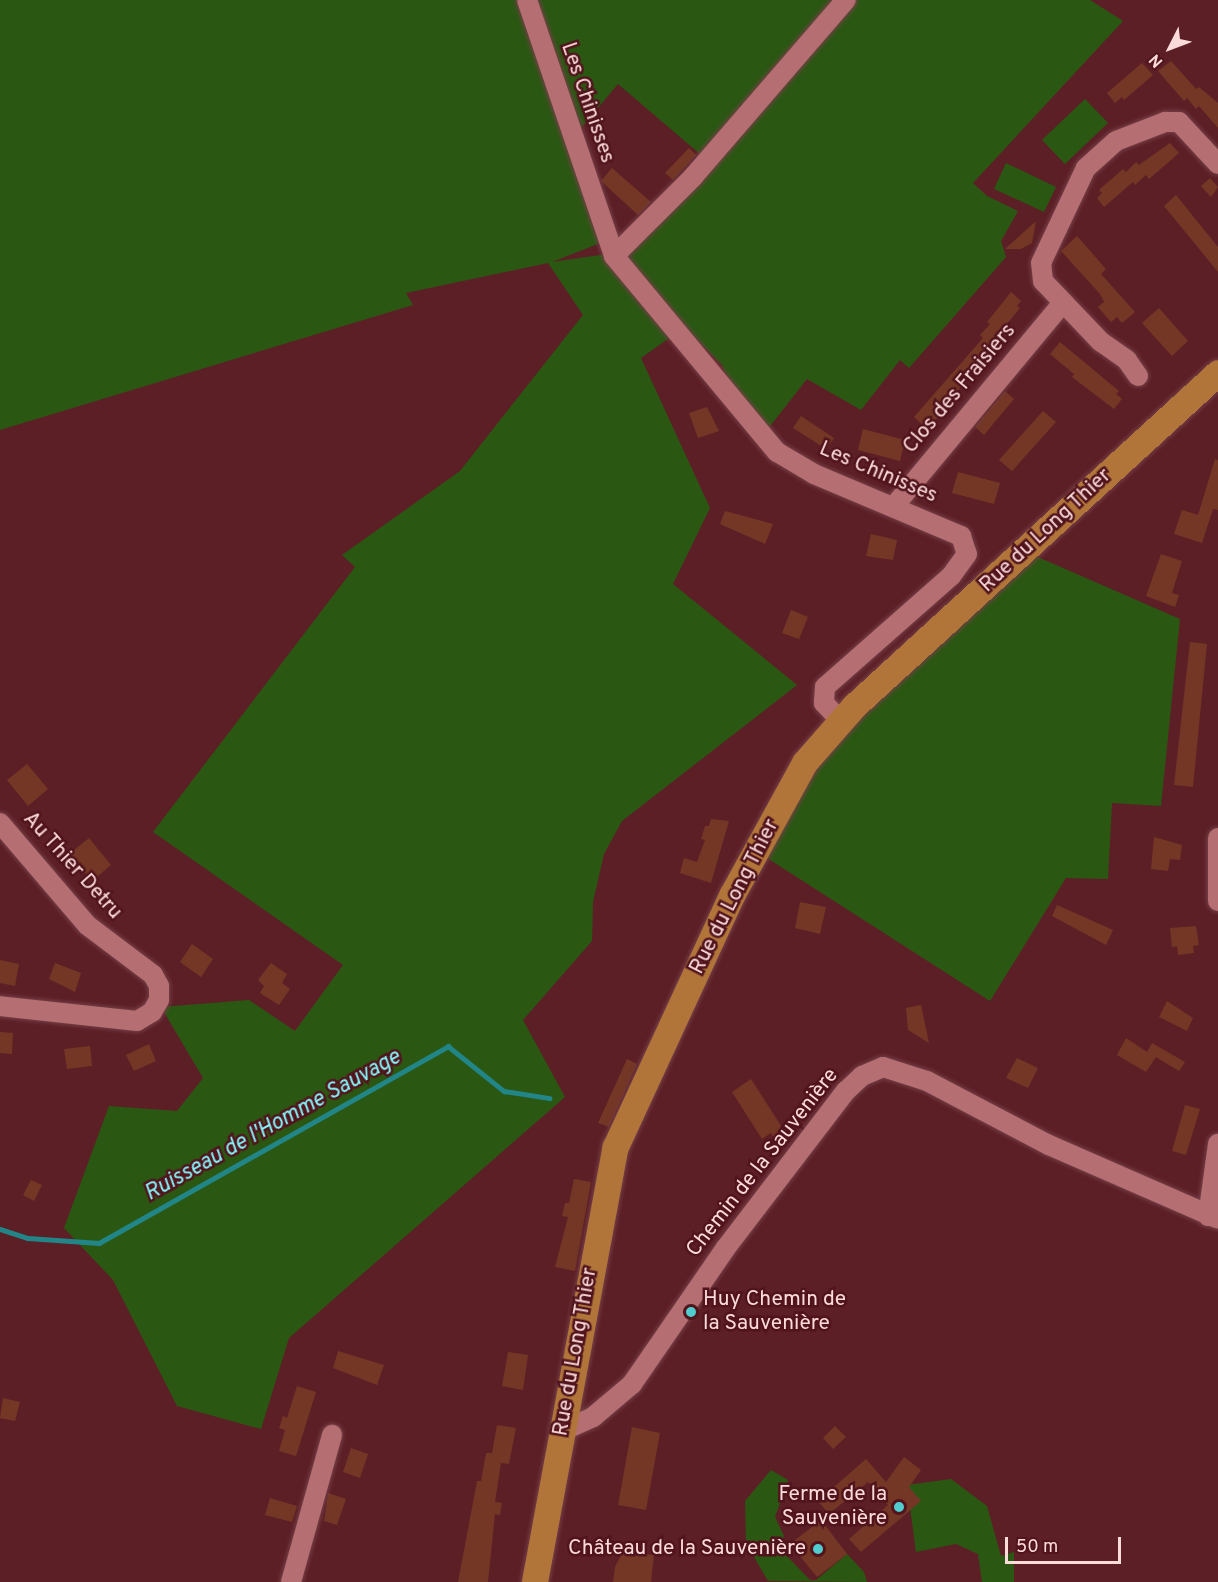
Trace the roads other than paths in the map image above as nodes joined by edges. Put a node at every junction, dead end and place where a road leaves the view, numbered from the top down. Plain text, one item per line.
1 (527, 0) edge
2 (846, 0) edge
3 (1218, 164) edge
4 (614, 256) junction
5 (1063, 303) junction
6 (1218, 373) edge
7 (1138, 376) dead end
8 (895, 505) junction
9 (841, 721) junction
10 (0, 823) edge
11 (1218, 837) edge
12 (1218, 901) edge
13 (0, 1006) edge
14 (1218, 1143) edge
15 (1213, 1217) edge
16 (562, 1431) junction
17 (332, 1435) dead end
18 (291, 1582) edge
19 (535, 1582) edge

1 - 4 street, Les Chinisses
2 - 4 street
3 - 5 street
4 - 8 street, Les Chinisses
5 - 7 street
5 - 8 street, Clos des Fraisiers
6 - 9 main road, Rue du Long Thier
8 - 9 street, Les Chinisses
9 - 16 main road, Rue du Long Thier
10 - 13 street, Au Thier Detru
11 - 12 street
14 - 15 street
15 - 16 street, Chemin de la Sauvenière
16 - 19 main road, Rue du Long Thier
17 - 18 street

